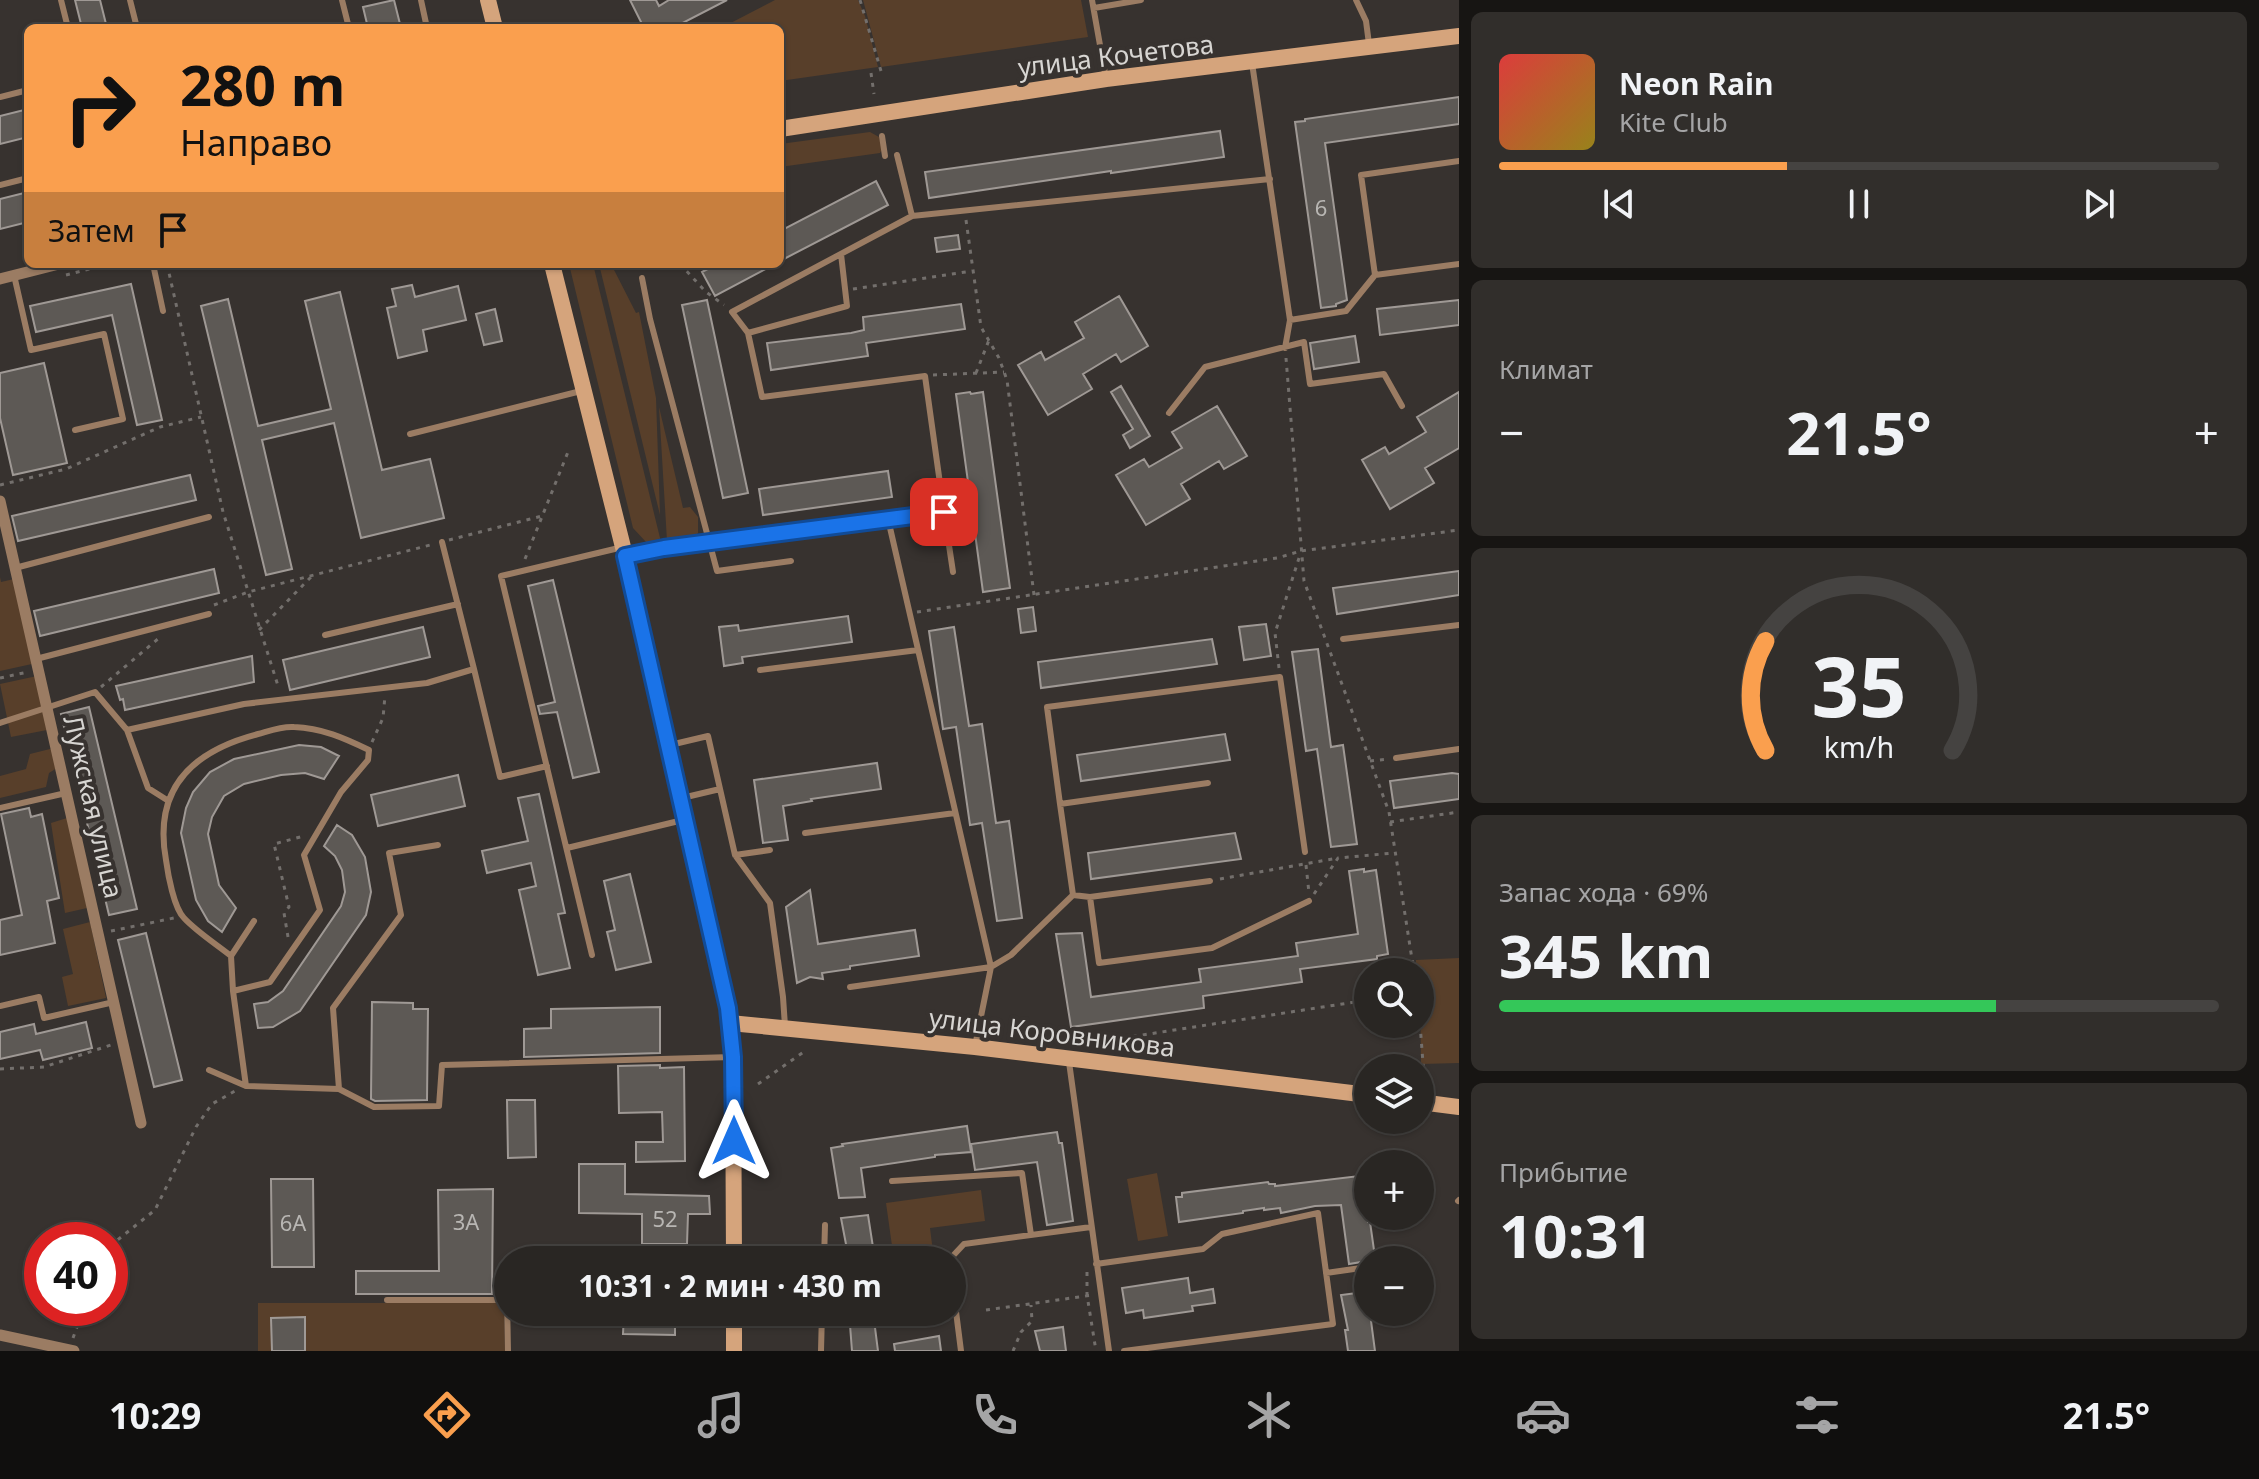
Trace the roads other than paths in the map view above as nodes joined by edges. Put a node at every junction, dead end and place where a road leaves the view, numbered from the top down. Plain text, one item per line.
1 (61, 0) edge
2 (130, 0) edge
3 (342, 0) edge
4 (421, 0) edge
5 (488, 0) edge
6 (1141, 0) edge
7 (1356, 0) edge
8 (1093, 4) edge
9 (67, 24) edge
10 (136, 24) edge
11 (348, 24) edge
12 (426, 24) edge
13 (494, 24) edge
14 (1459, 36) edge
15 (1369, 47) junction
16 (1252, 63) junction
17 (1106, 79) junction
18 (24, 91) edge
19 (0, 97) edge
20 (784, 128) edge
21 (882, 136) dead end
22 (897, 155) dead end
23 (885, 156) dead end
24 (1459, 161) edge
25 (24, 179) edge
26 (1270, 179) junction
27 (0, 185) edge
28 (912, 216) junction
29 (841, 254) junction
30 (1459, 264) edge
31 (43, 268) edge
32 (154, 268) edge
33 (553, 268) edge
34 (14, 275) junction
35 (1375, 275) junction
36 (642, 278) dead end
37 (0, 279) edge
38 (163, 311) dead end
39 (1290, 320) junction
40 (748, 333) junction
41 (1285, 348) junction
42 (584, 390) junction
43 (1402, 406) dead end
44 (1169, 413) dead end
45 (75, 430) dead end
46 (410, 434) dead end
47 (0, 501) edge
48 (944, 512) junction
49 (209, 517) dead end
50 (888, 519) junction
51 (4, 542) edge
52 (442, 542) road end
53 (708, 542) junction
54 (624, 551) junction
55 (791, 561) dead end
56 (15, 568) junction
57 (953, 572) dead end
58 (458, 604) junction
59 (209, 614) road end
60 (1459, 625) edge
61 (325, 635) dead end
62 (1343, 639) dead end
63 (918, 650) junction
64 (37, 664) junction
65 (474, 669) junction
66 (760, 670) dead end
67 (48, 708) junction
68 (0, 723) edge
69 (127, 730) junction
70 (670, 745) junction
71 (1459, 749) edge
72 (1396, 758) road end
73 (547, 766) junction
74 (1208, 783) dead end
75 (720, 789) junction
76 (66, 793) junction
77 (682, 798) junction
78 (167, 800) junction
79 (1060, 804) junction
80 (0, 808) edge
81 (955, 813) junction
82 (687, 819) junction
83 (805, 833) dead end
84 (438, 845) dead end
85 (567, 848) junction
86 (770, 850) dead end
87 (1305, 852) road end
88 (735, 855) junction
89 (1210, 881) road end
90 (1073, 895) junction
91 (1090, 897) junction
92 (1309, 901) road end
93 (254, 921) dead end
94 (592, 955) dead end
95 (231, 956) junction
96 (991, 967) junction
97 (850, 987) dead end
98 (233, 991) junction
99 (114, 1002) junction
100 (0, 1006) edge
101 (730, 1023) junction
102 (785, 1028) junction
103 (975, 1047) junction
104 (733, 1057) junction
105 (1068, 1058) junction
106 (209, 1070) dead end
107 (246, 1086) junction
108 (339, 1089) junction
109 (1354, 1093) edge
110 (1434, 1104) edge
111 (1459, 1107) edge
112 (141, 1123) dead end
113 (892, 1181) dead end
114 (825, 1225) dead end
115 (1091, 1227) junction
116 (1031, 1235) junction
117 (734, 1246) edge
118 (824, 1246) edge
119 (962, 1246) edge
120 (1096, 1264) junction
121 (1354, 1269) edge
122 (1326, 1273) junction
123 (387, 1300) dead end
124 (734, 1326) edge
125 (822, 1326) edge
126 (955, 1326) edge
127 (0, 1335) edge
128 (71, 1350) edge
129 (508, 1351) edge
130 (734, 1351) edge
131 (821, 1351) edge
132 (961, 1351) edge
133 (1109, 1351) edge
134 (1124, 1351) edge

1 - 9 lane
2 - 10 lane
3 - 11 lane
4 - 12 lane
5 - 13 street
6 - 8 lane
7 - 15 lane
8 - 17 lane
14 - 15 street, улица Кочетова
15 - 16 street, улица Кочетова
16 - 17 street, улица Кочетова
16 - 26 lane
17 - 20 street, улица Кочетова
18 - 19 lane
21 - 23 lane
22 - 28 lane
24 - 35 lane
25 - 27 lane
26 - 28 lane
26 - 39 lane
28 - 29 lane
29 - 40 lane
29 - 40 lane
30 - 35 lane
31 - 34 street
32 - 38 lane
33 - 42 street
34 - 37 street
34 - 45 lane
35 - 39 lane
36 - 53 lane
39 - 41 lane
40 - 48 lane
41 - 43 lane
41 - 44 lane
42 - 46 lane
42 - 54 street
47 - 51 street, Лужская улица
48 - 50 lane
48 - 57 lane
49 - 56 lane
50 - 53 lane
50 - 63 lane
51 - 56 street, Лужская улица
52 - 58 lane
53 - 54 lane
53 - 55 lane
54 - 70 street
54 - 73 lane
56 - 64 street, Лужская улица
58 - 61 lane
58 - 65 lane
59 - 64 lane
60 - 62 lane
63 - 66 lane
63 - 81 lane
64 - 67 street, Лужская улица
65 - 69 lane
65 - 73 lane
67 - 68 lane
67 - 69 lane
67 - 76 street, Лужская улица
69 - 78 lane
70 - 75 lane
70 - 77 street
71 - 72 lane
73 - 85 lane
74 - 79 lane
75 - 77 lane
75 - 88 lane
76 - 80 lane
76 - 99 street, Лужская улица
77 - 82 street
78 - 95 lane
78 - 98 lane
79 - 87 lane
79 - 90 lane
81 - 83 lane
81 - 96 lane
82 - 85 lane
82 - 101 street
84 - 108 lane
85 - 94 lane
86 - 88 lane
88 - 102 lane
89 - 91 lane
90 - 91 lane
90 - 96 lane
91 - 92 lane
93 - 95 lane
95 - 98 lane
96 - 97 lane
96 - 103 lane
98 - 107 lane
99 - 100 lane
99 - 112 street, Лужская улица
101 - 102 street, улица Коровникова
101 - 104 street
102 - 103 street, улица Коровникова
103 - 105 street, улица Коровникова
104 - 108 lane
104 - 117 street
105 - 109 street, улица Коровникова
105 - 115 lane
106 - 107 lane
107 - 108 lane
110 - 111 street
113 - 116 lane
114 - 118 lane
115 - 116 lane
115 - 120 lane
116 - 119 lane
120 - 122 lane
120 - 133 lane
121 - 122 lane
122 - 134 lane
123 - 129 lane
124 - 130 street
125 - 131 lane
126 - 132 lane
127 - 128 street

